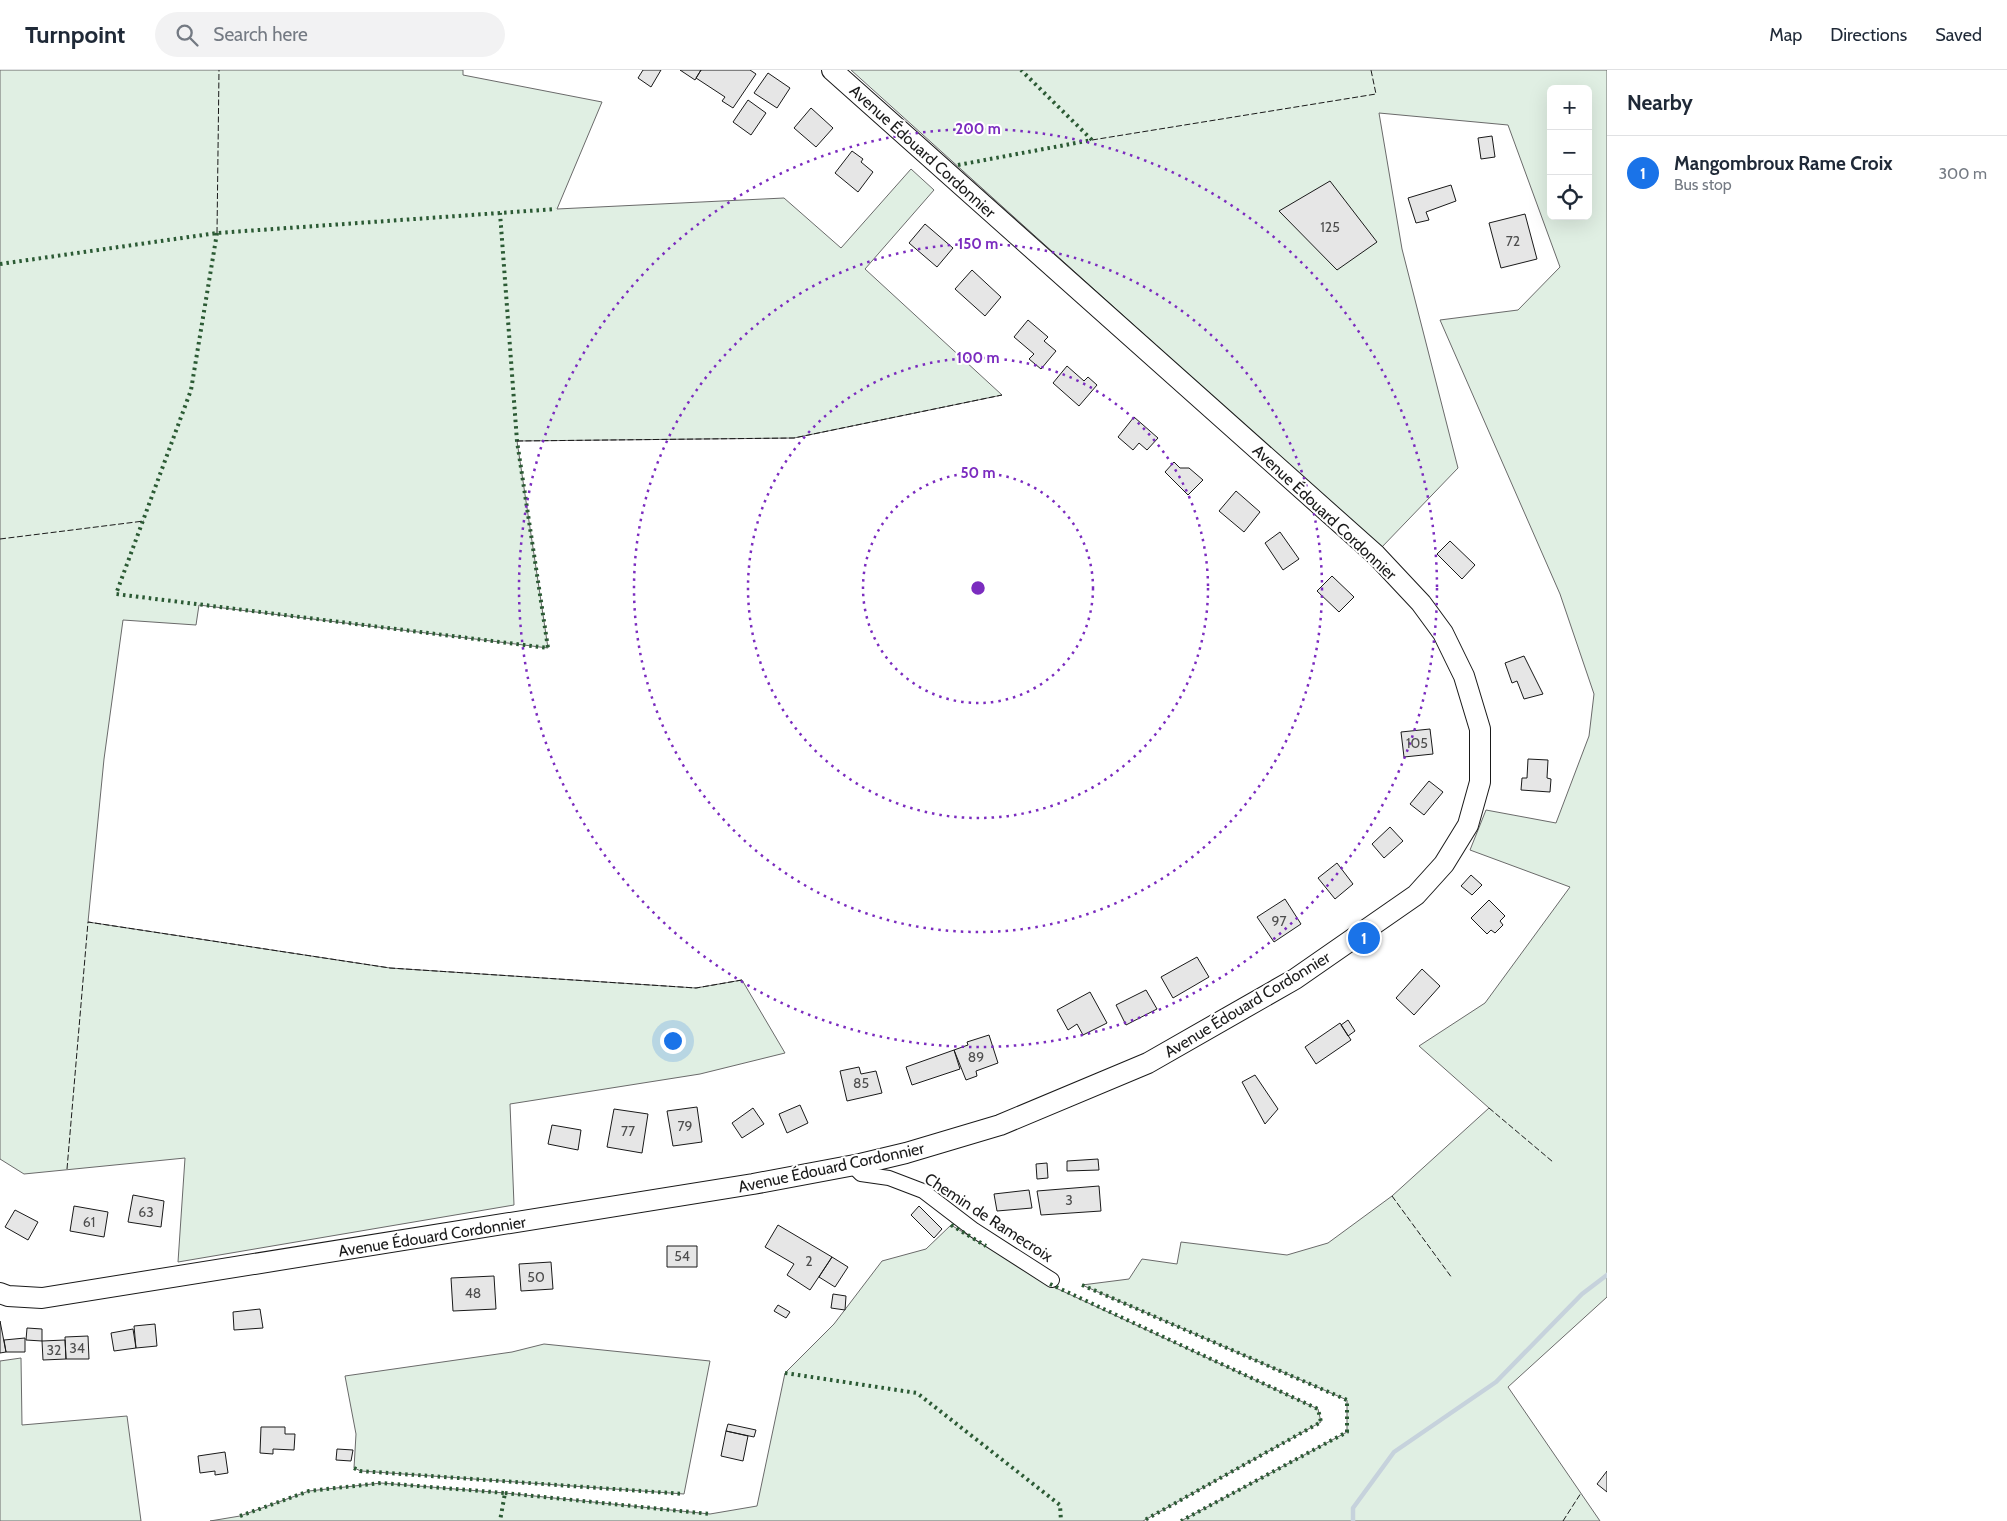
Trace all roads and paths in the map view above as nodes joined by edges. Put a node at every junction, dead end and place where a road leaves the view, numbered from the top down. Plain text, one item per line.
1 (832, 70) edge
2 (852, 1165) junction
3 (1052, 1280) dead end
4 (0, 1293) edge

1 - 2 main road, Avenue Édouard Cordonnier
2 - 3 street, Chemin de Ramecroix
2 - 4 main road, Avenue Édouard Cordonnier

